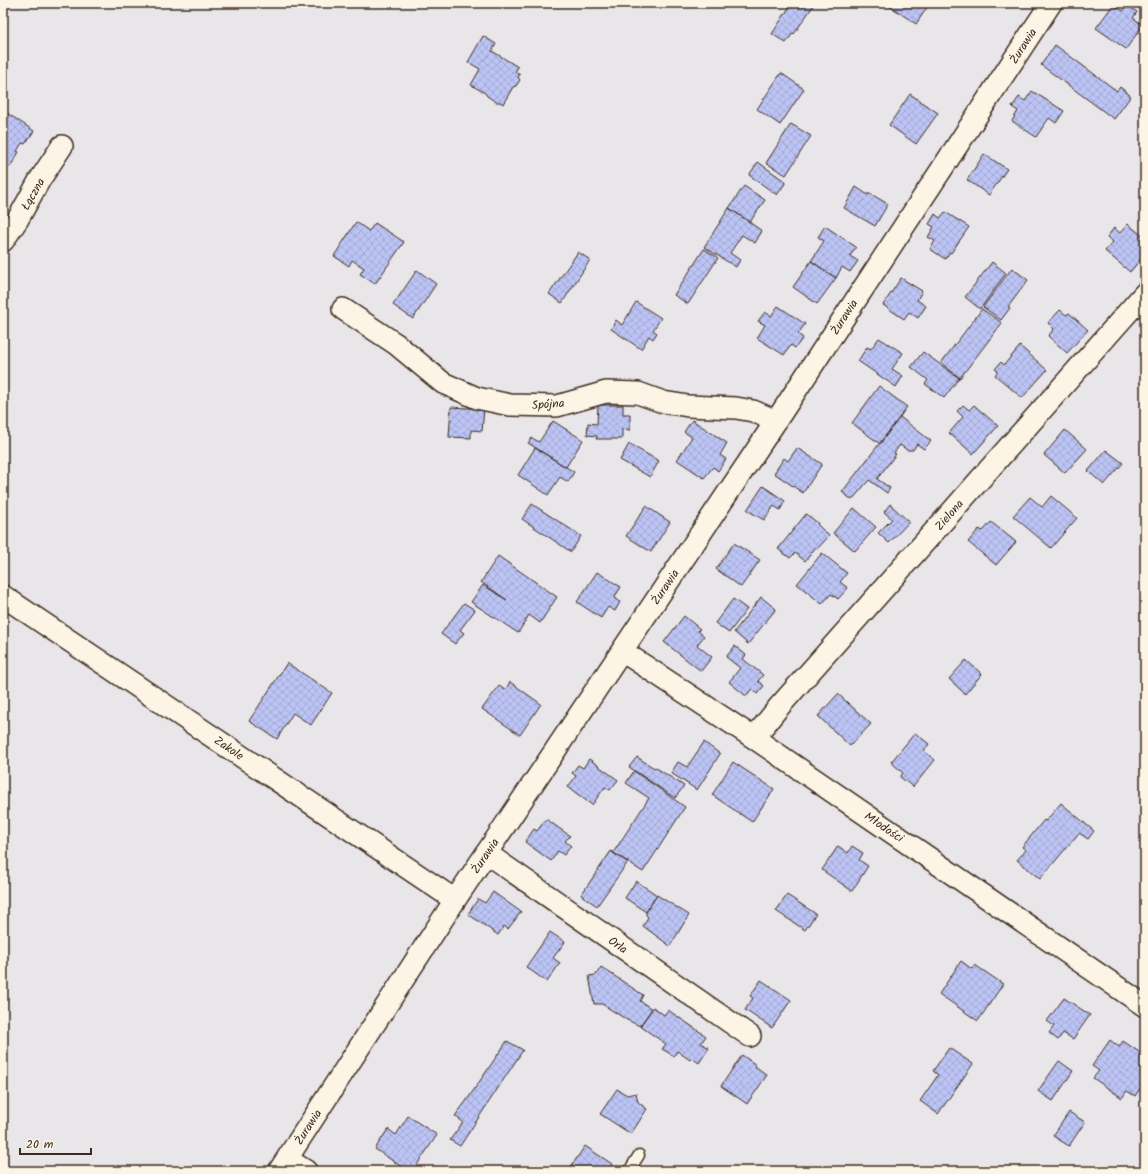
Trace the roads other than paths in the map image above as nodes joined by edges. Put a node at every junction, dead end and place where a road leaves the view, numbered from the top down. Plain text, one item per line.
1 (1051, 3) edge
2 (62, 146) dead end
3 (3, 242) edge
4 (1145, 293) edge
5 (343, 308) dead end
6 (776, 421) junction
7 (3, 596) edge
8 (622, 652) junction
9 (754, 738) junction
10 (486, 853) junction
11 (455, 900) junction
12 (1145, 1006) edge
13 (750, 1036) dead end
14 (639, 1154) dead end
15 (283, 1165) edge
16 (306, 1171) edge
17 (629, 1171) edge

1 - 6 street, Żurawia
2 - 3 street, Łączna
4 - 9 street, Zielona
5 - 6 street, Spójna
6 - 8 street, Żurawia
7 - 11 street, Zakole
8 - 9 street, Młodości
8 - 10 street, Żurawia
9 - 12 street, Młodości
10 - 11 street, Żurawia
10 - 13 street, Orla
11 - 15 street, Żurawia
14 - 17 lane
15 - 16 street

